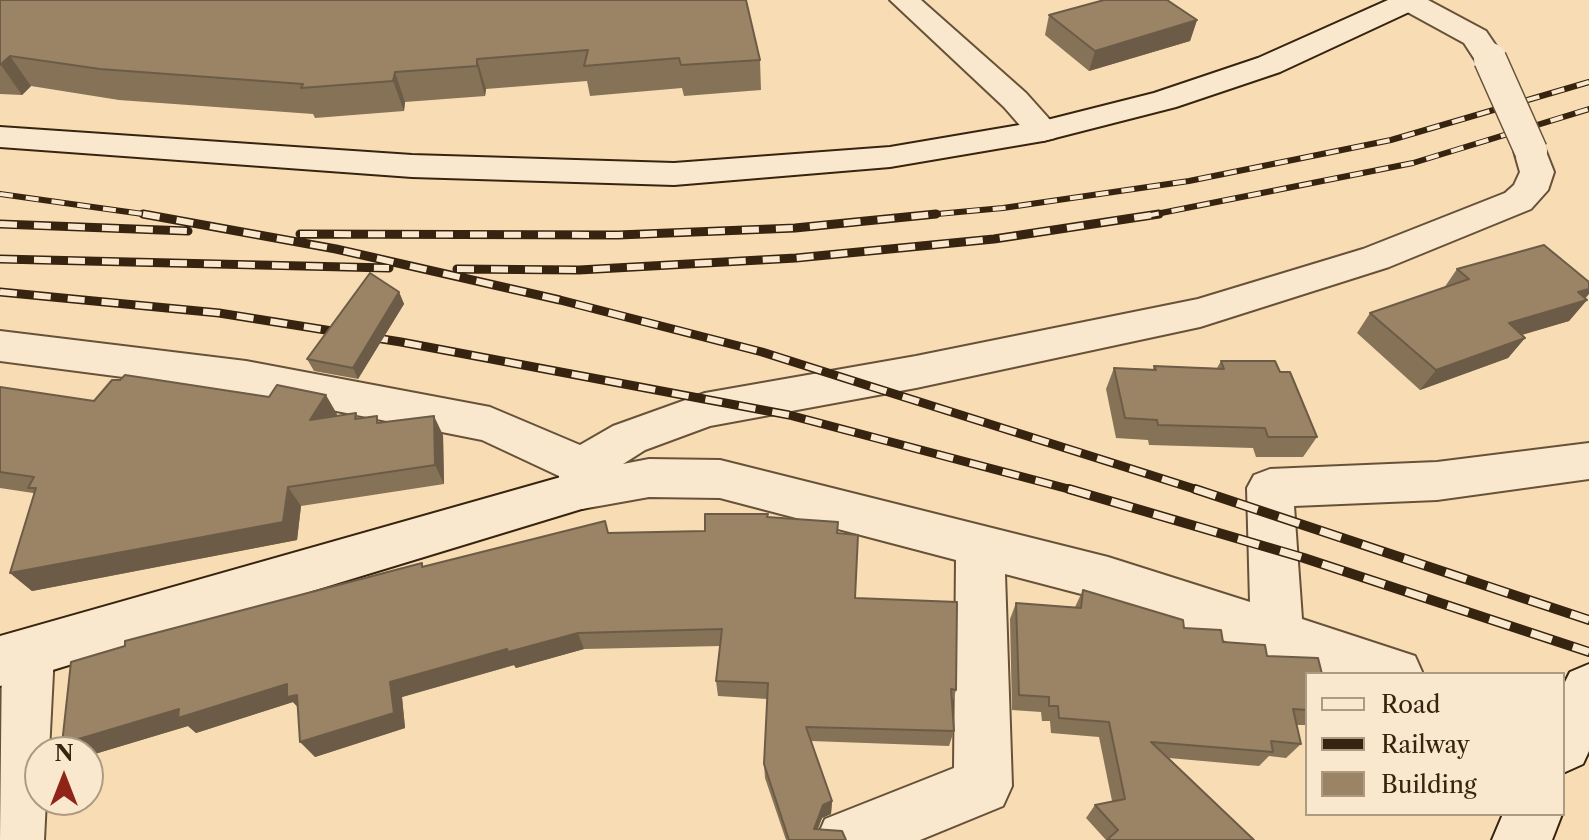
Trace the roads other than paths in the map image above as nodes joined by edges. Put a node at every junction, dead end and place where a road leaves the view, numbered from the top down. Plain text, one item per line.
1 (904, 0) edge
2 (1411, 1) edge
3 (1043, 131) junction
4 (0, 137) edge
5 (0, 346) edge
6 (1589, 461) edge
7 (582, 478) junction
8 (980, 547) junction
9 (1277, 634) junction
10 (14, 657) edge
11 (1390, 672) edge
12 (1532, 816) edge
13 (14, 840) edge
14 (846, 840) edge
15 (1522, 840) edge

1 - 3 street
2 - 3 street
2 - 7 street, bridge
3 - 4 street
5 - 7 street
6 - 9 street
7 - 8 street
7 - 10 street
8 - 9 street
8 - 14 street
9 - 11 street
10 - 13 street
12 - 15 street

